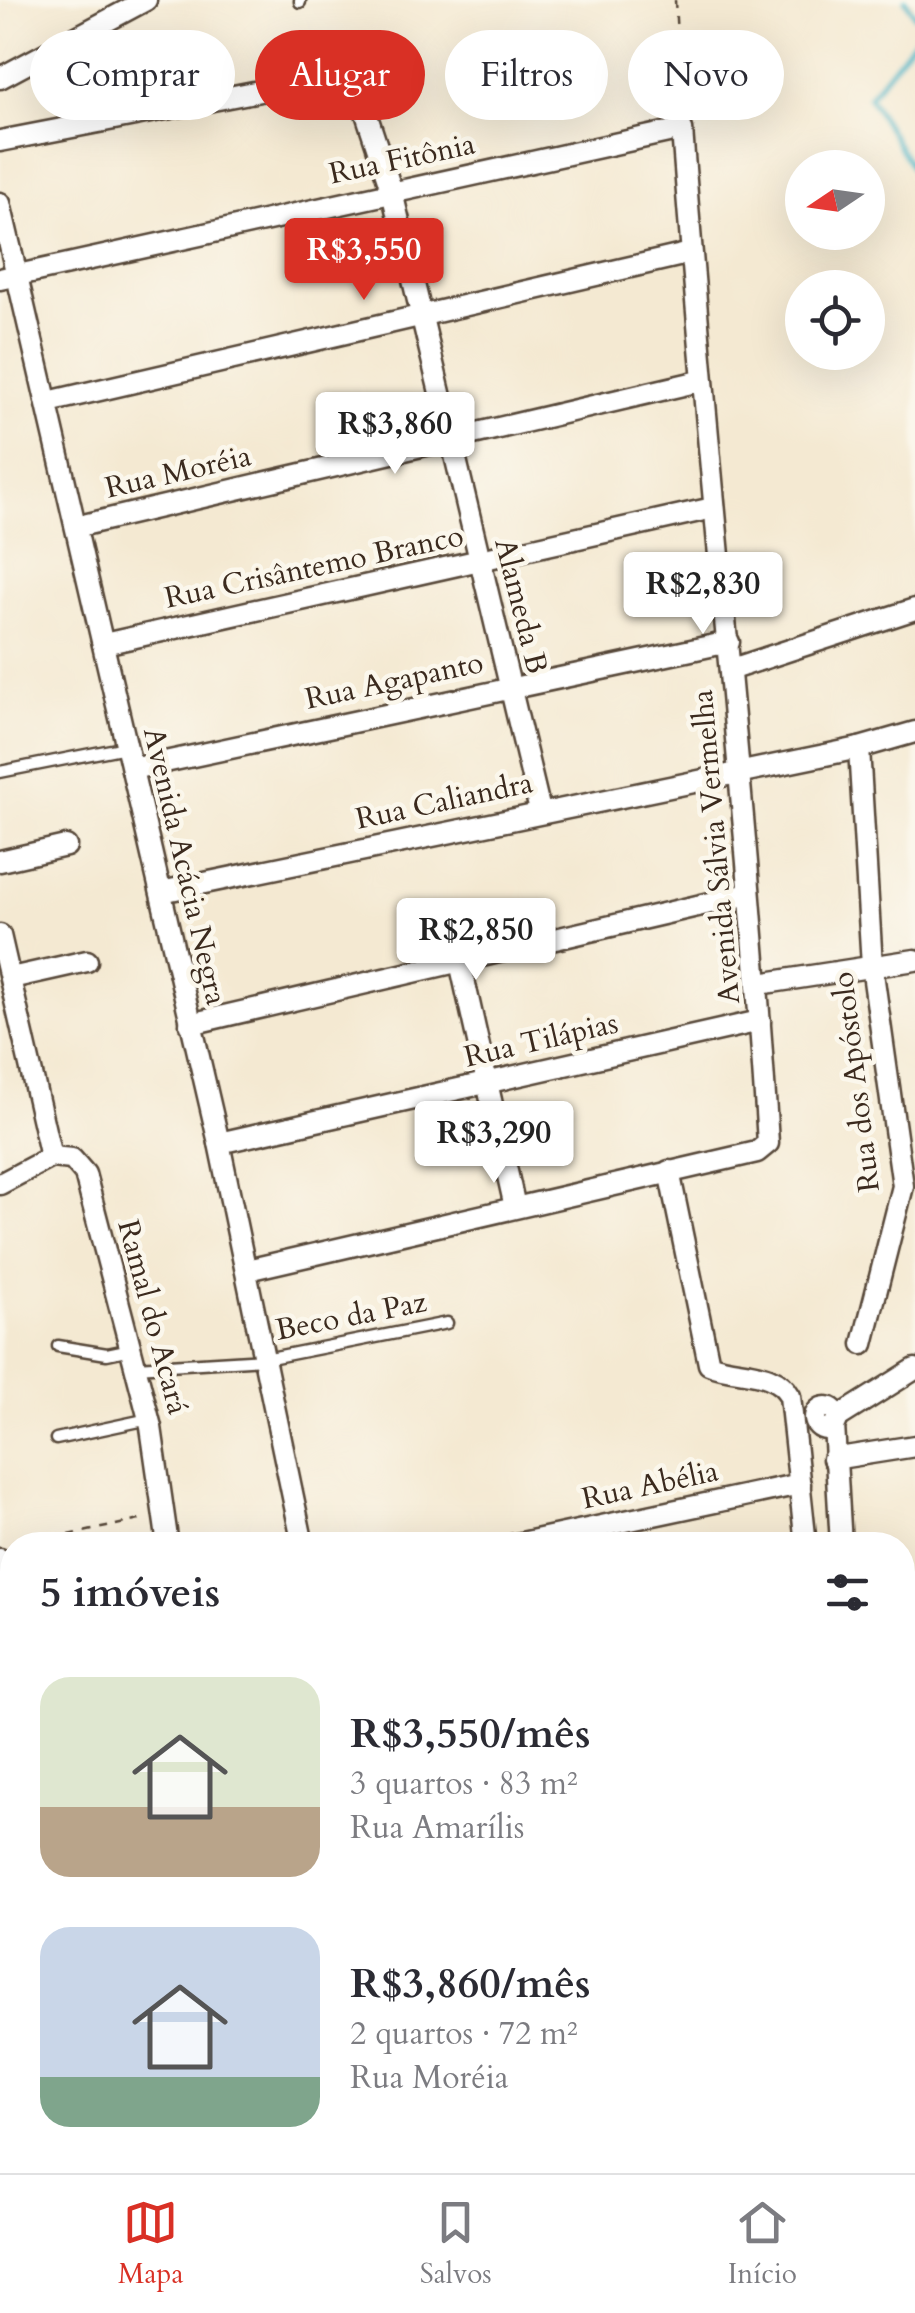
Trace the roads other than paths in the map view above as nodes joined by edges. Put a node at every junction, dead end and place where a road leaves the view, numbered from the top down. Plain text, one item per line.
1 (146, 0) edge
2 (0, 78) edge
3 (682, 129) joint
4 (0, 141) edge
5 (392, 192) junction
6 (0, 203) edge
7 (691, 253) junction
8 (9, 277) edge
9 (423, 316) junction
10 (700, 381) junction
11 (48, 402) junction
12 (451, 438) junction
13 (713, 508) junction
14 (79, 526) junction
15 (478, 561) junction
16 (915, 608) edge
17 (729, 642) junction
18 (104, 644) junction
19 (732, 669) junction
20 (510, 687) junction
21 (915, 732) edge
22 (126, 747) junction
23 (859, 748) junction
24 (132, 770) junction
25 (0, 772) edge
26 (739, 772) junction
27 (540, 812) junction
28 (66, 846) dead end
29 (0, 860) edge
30 (162, 892) junction
31 (750, 894) junction
32 (0, 935) edge
33 (915, 960) edge
34 (87, 961) dead end
35 (460, 962) junction
36 (872, 966) junction
37 (11, 978) junction
38 (759, 984) junction
39 (760, 1021) junction
40 (190, 1024) junction
41 (488, 1083) junction
42 (219, 1143) junction
43 (52, 1157) junction
44 (669, 1171) junction
45 (0, 1184) edge
46 (515, 1207) junction
47 (905, 1221) edge
48 (247, 1270) junction
49 (447, 1322) dead end
50 (863, 1344) dead end
51 (58, 1346) dead end
52 (134, 1358) junction
53 (264, 1359) junction
54 (915, 1369) edge
55 (149, 1419) junction
56 (56, 1440) dead end
57 (915, 1446) edge
58 (833, 1459) junction
59 (800, 1484) junction
60 (167, 1532) edge
61 (301, 1532) edge
62 (573, 1532) edge
63 (805, 1532) edge
64 (840, 1532) edge

1 - 2 street
3 - 5 street, Rua Fitônia
3 - 7 street, Avenida Sálvia Vermelha
4 - 5 street, Alameda B
5 - 8 street, Rua Fitônia
5 - 9 street, Alameda B
6 - 8 street, Avenida Acácia Negra
7 - 9 street
7 - 10 street, Avenida Sálvia Vermelha
8 - 11 street, Avenida Acácia Negra
9 - 11 street
9 - 12 street, Alameda B
10 - 12 street, Rua Moréia
10 - 13 street, Avenida Sálvia Vermelha
11 - 14 street, Avenida Acácia Negra
12 - 14 street, Rua Moréia
12 - 15 street, Alameda B
13 - 15 street, Rua Crisântemo Branco
13 - 17 street, Avenida Sálvia Vermelha
14 - 18 street, Avenida Acácia Negra
15 - 18 street, Rua Crisântemo Branco
15 - 20 street, Alameda B
16 - 19 street
17 - 19 street, Avenida Sálvia Vermelha
17 - 20 street, Rua Agapanto
18 - 22 street, Avenida Acácia Negra
19 - 26 street, Avenida Sálvia Vermelha
20 - 24 street, Rua Agapanto
20 - 27 street, Alameda B
21 - 23 street, Rua Caliandra
22 - 24 street, Avenida Acácia Negra
22 - 25 lane
23 - 26 street, Rua Caliandra
23 - 36 street, Rua dos Apóstolo
24 - 30 street, Avenida Acácia Negra
26 - 27 street, Rua Caliandra
26 - 31 street, Avenida Sálvia Vermelha
27 - 30 street, Rua Caliandra
28 - 29 street
30 - 40 street, Avenida Acácia Negra
31 - 35 street
31 - 38 street, Avenida Sálvia Vermelha
32 - 37 street
33 - 36 street
34 - 37 street
35 - 40 street
35 - 41 street
36 - 38 street
36 - 47 street, Rua dos Apóstolo
37 - 43 street
38 - 39 street, Avenida Sálvia Vermelha
39 - 41 street, Rua Tilápias
39 - 44 street, Avenida Sálvia Vermelha
40 - 42 street, Avenida Acácia Negra
41 - 42 street, Rua Tilápias
41 - 46 street
42 - 48 street, Avenida Acácia Negra
43 - 45 street
43 - 52 street, Ramal do Acará
44 - 46 street
44 - 59 street
46 - 48 street
47 - 50 street, Rua dos Apóstolo
48 - 53 street, Avenida Acácia Negra
49 - 53 lane, Beco da Paz
51 - 52 lane, Beco da Paz
52 - 53 lane, Beco da Paz
52 - 55 street, Ramal do Acará
53 - 61 street, Avenida Acácia Negra
54 - 58 street
55 - 56 lane
55 - 60 street, Ramal do Acará
57 - 58 street
58 - 64 street
59 - 62 street, Rua Abélia
59 - 63 street

